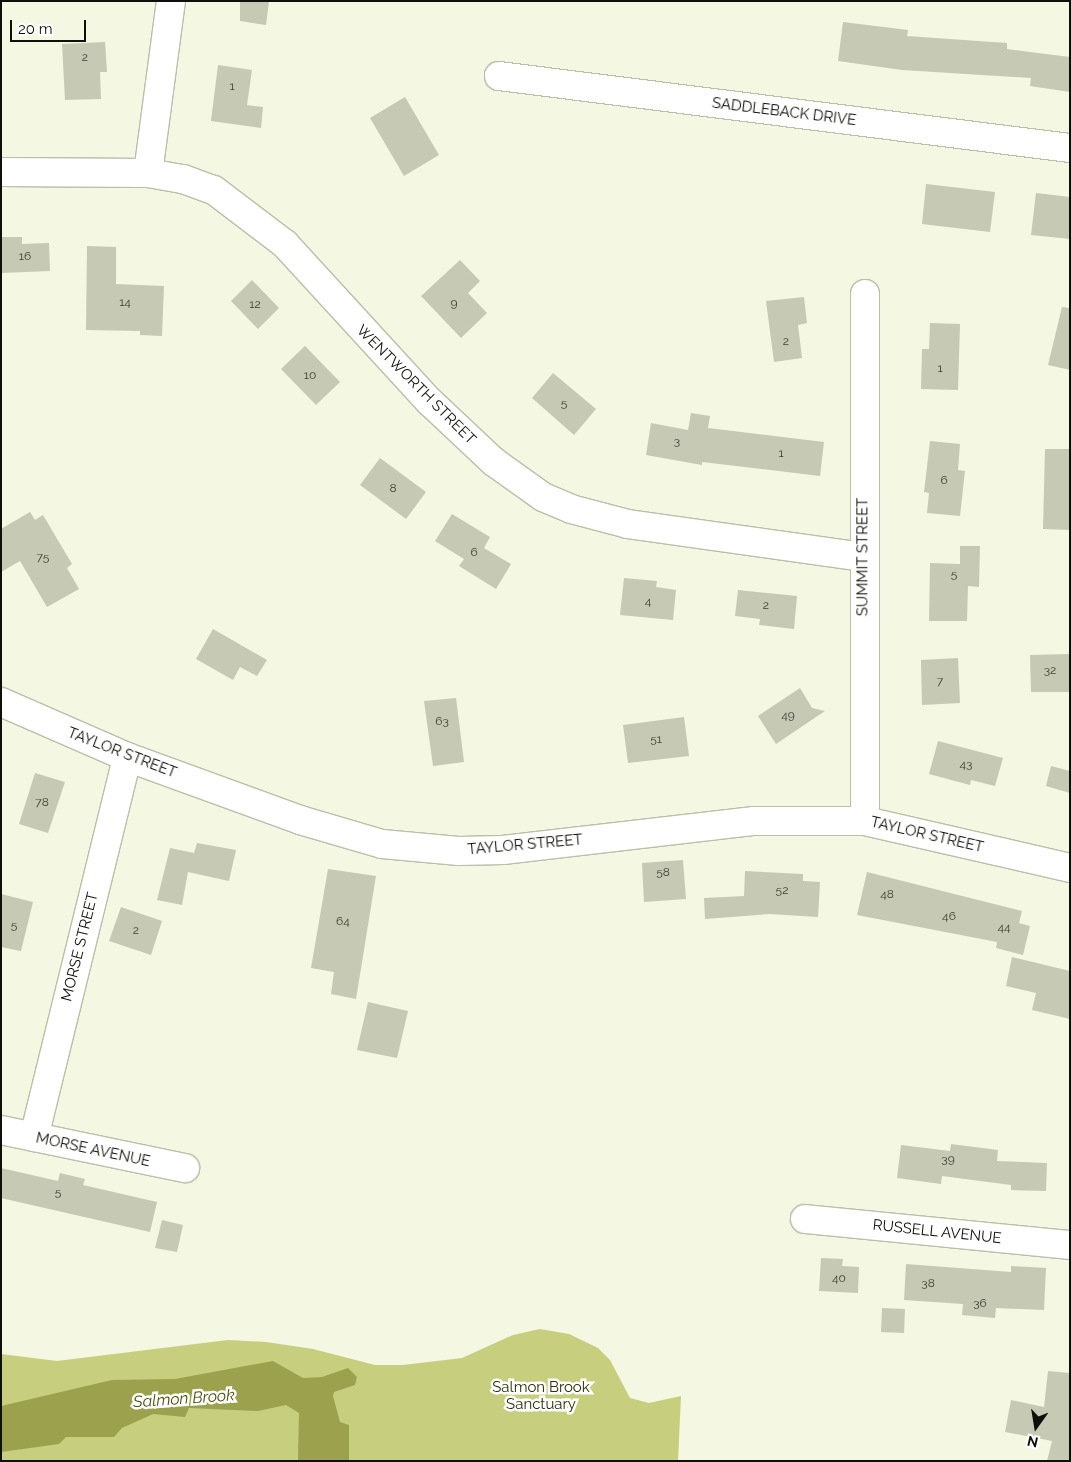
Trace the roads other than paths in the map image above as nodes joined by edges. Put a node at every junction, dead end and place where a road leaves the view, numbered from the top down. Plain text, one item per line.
1 (172, 1) edge
2 (499, 76) dead end
3 (1070, 148) edge
4 (1, 172) edge
5 (148, 172) junction
6 (865, 294) dead end
7 (863, 557) junction
8 (1, 702) edge
9 (127, 757) junction
10 (865, 821) junction
11 (1070, 868) edge
12 (1, 1130) edge
13 (34, 1138) junction
14 (185, 1168) dead end
15 (804, 1219) dead end
16 (1070, 1246) edge

1 - 5 street
2 - 3 street, SADDLEBACK DRIVE
4 - 5 street, WENTWORTH STREET
5 - 7 street, WENTWORTH STREET
6 - 7 street, SUMMIT STREET
7 - 10 street, SUMMIT STREET
8 - 9 street, TAYLOR STREET
9 - 10 street, TAYLOR STREET
9 - 13 street, MORSE STREET
10 - 11 street, TAYLOR STREET
12 - 13 street, MORSE AVENUE
13 - 14 street, MORSE AVENUE
15 - 16 street, RUSSELL AVENUE

